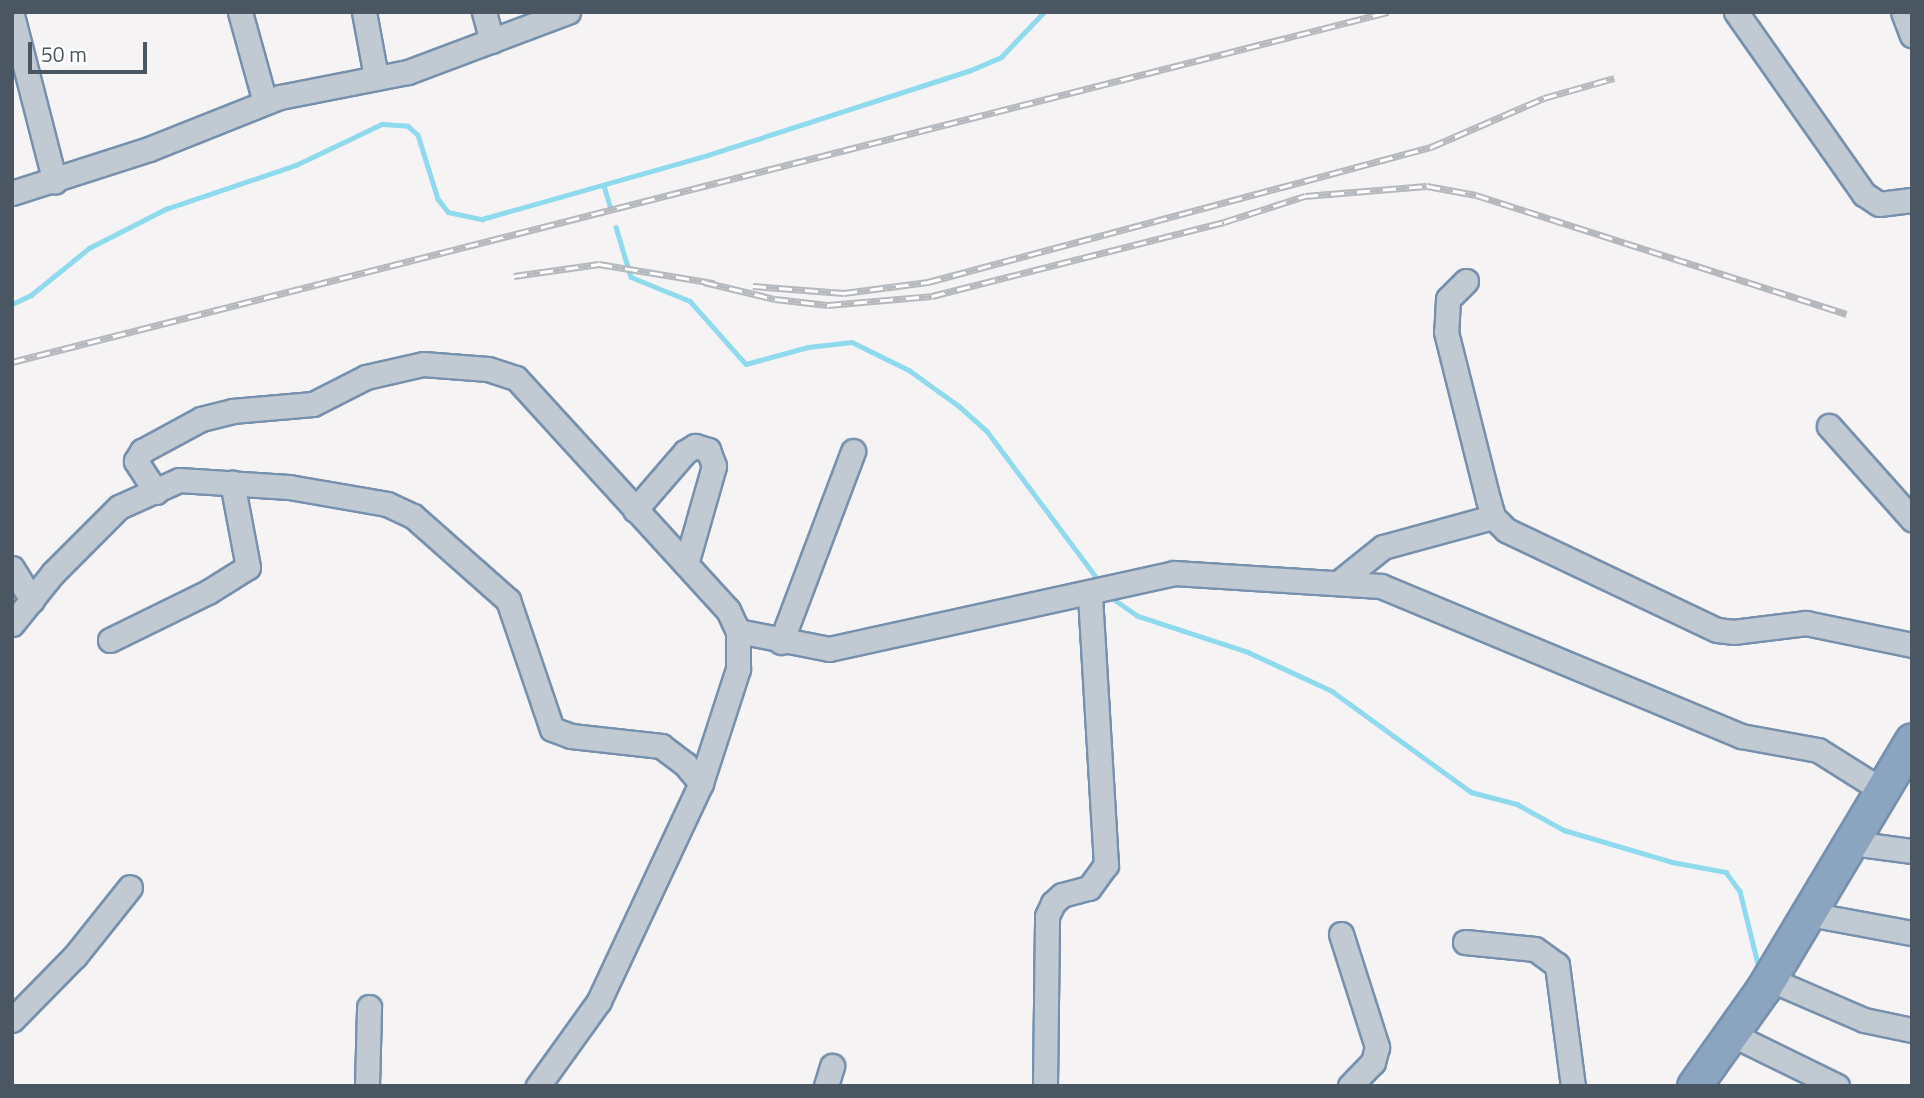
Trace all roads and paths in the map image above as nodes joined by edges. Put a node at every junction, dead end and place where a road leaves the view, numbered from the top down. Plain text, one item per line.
1 (240, 12) edge
2 (364, 12) edge
3 (484, 12) edge
4 (568, 12) edge
5 (1736, 12) edge
6 (1903, 12) edge
7 (13, 21) edge
8 (1912, 35) edge
9 (492, 41) junction
10 (376, 77) junction
11 (265, 102) junction
12 (55, 182) junction
13 (12, 193) edge
14 (1912, 200) edge
15 (1466, 281) dead end
16 (1829, 426) dead end
17 (853, 451) dead end
18 (232, 482) junction
19 (156, 492) junction
20 (635, 510) junction
21 (1493, 517) junction
22 (1912, 519) edge
23 (687, 564) junction
24 (12, 568) edge
25 (1338, 583) junction
26 (1090, 593) junction
27 (32, 600) junction
28 (12, 624) edge
29 (738, 631) junction
30 (110, 640) dead end
31 (781, 642) junction
32 (1912, 645) edge
33 (1912, 740) edge
34 (701, 783) junction
35 (1883, 791) junction
36 (1852, 843) junction
37 (1912, 851) edge
38 (130, 887) dead end
39 (1809, 914) junction
40 (1912, 933) edge
41 (1341, 934) dead end
42 (1465, 942) dead end
43 (1769, 979) junction
44 (369, 1007) dead end
45 (12, 1020) edge
46 (1912, 1030) edge
47 (1733, 1035) junction
48 (368, 1086) edge
49 (538, 1086) edge
50 (1045, 1086) edge
51 (1350, 1086) edge
52 (1573, 1086) edge
53 (1694, 1086) edge
54 (1837, 1086) edge

1 - 11 street
2 - 10 street
3 - 9 street
4 - 9 street
5 - 14 street
6 - 8 street
7 - 12 street
9 - 10 street
10 - 11 street
11 - 12 street
12 - 13 street
15 - 21 street
16 - 22 street
17 - 31 street
18 - 19 street
18 - 30 street
18 - 34 street
19 - 20 street
19 - 27 street
20 - 23 street
20 - 23 street
21 - 25 street
21 - 32 street
23 - 29 street
24 - 27 street
25 - 26 street
25 - 35 street
26 - 31 street
26 - 50 street
27 - 28 street
29 - 31 street
29 - 34 street
33 - 35 highway
34 - 49 street
35 - 36 highway
36 - 37 street
36 - 39 highway
38 - 45 street
39 - 40 street
39 - 43 highway
41 - 51 street
42 - 52 street
43 - 46 street
43 - 47 highway
44 - 48 street
47 - 53 highway
47 - 54 street

